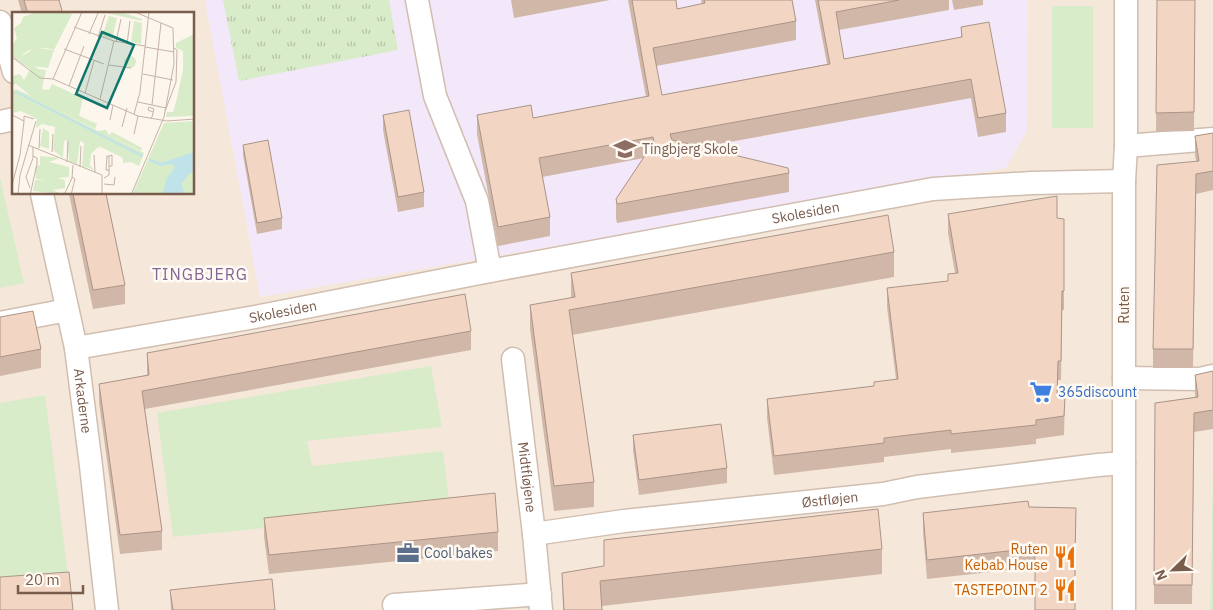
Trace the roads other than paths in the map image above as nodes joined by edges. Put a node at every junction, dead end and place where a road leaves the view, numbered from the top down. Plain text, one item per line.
1 (417, 0) edge
2 (1126, 0) edge
3 (0, 22) edge
4 (12, 65) edge
5 (1213, 139) edge
6 (1126, 146) junction
7 (1124, 181) junction
8 (42, 195) edge
9 (490, 272) junction
10 (67, 310) junction
11 (0, 323) edge
12 (76, 348) junction
13 (513, 359) dead end
14 (1213, 376) edge
15 (1124, 378) junction
16 (1124, 463) junction
17 (534, 534) junction
18 (540, 602) edge
19 (394, 605) dead end
20 (107, 610) edge
21 (1124, 610) edge

1 - 9 street
2 - 6 street, Ruten
3 - 4 street
5 - 6 street
6 - 7 street, Ruten
7 - 9 street, Skolesiden
7 - 15 street, Ruten
8 - 10 street, Arkaderne
9 - 12 street, Skolesiden
10 - 11 street
10 - 12 street, Arkaderne
12 - 20 street, Arkaderne
13 - 17 street, Midtfløjene
14 - 15 street
15 - 16 street, Ruten
16 - 17 street, Østfløjen
16 - 21 street, Ruten
17 - 18 street, Midtfløjene
18 - 19 street, Midtfløjene

